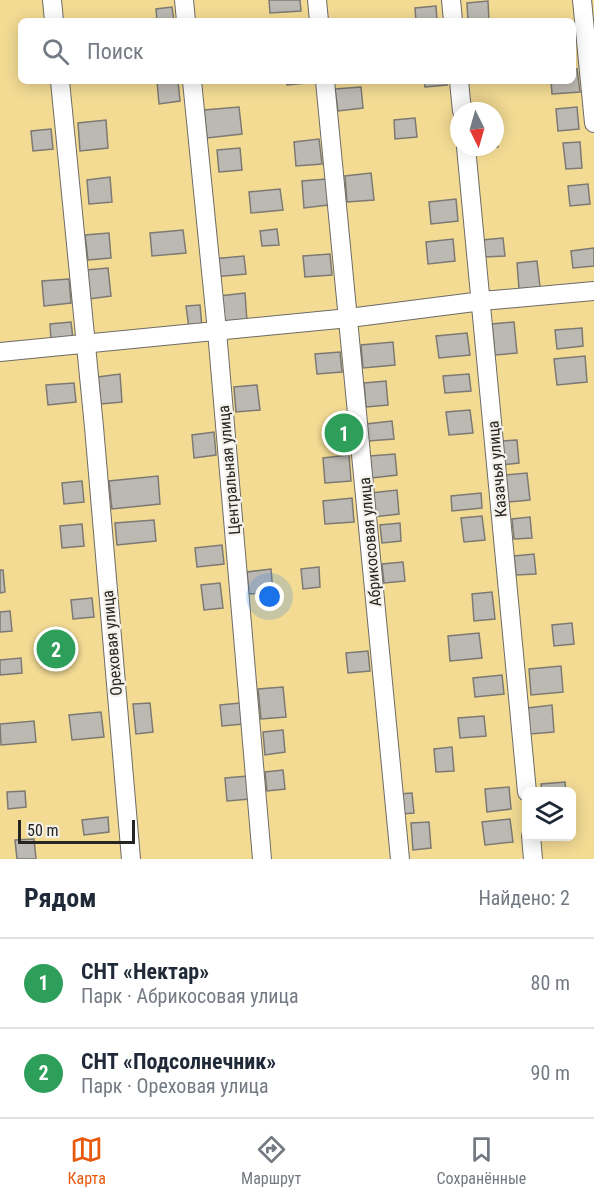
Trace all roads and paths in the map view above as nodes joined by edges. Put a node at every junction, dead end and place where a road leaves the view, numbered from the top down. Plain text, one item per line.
1 (52, 0) edge
2 (184, 0) edge
3 (317, 0) edge
4 (451, 0) edge
5 (582, 0) edge
6 (54, 18) edge
7 (186, 18) edge
8 (319, 18) edge
9 (453, 18) edge
10 (60, 84) edge
11 (192, 84) edge
12 (325, 84) edge
13 (459, 84) edge
14 (461, 102) edge
15 (594, 123) edge
16 (467, 156) edge
17 (594, 291) edge
18 (482, 301) junction
19 (349, 318) junction
20 (217, 331) junction
21 (85, 344) junction
22 (0, 352) edge
23 (527, 787) edge
24 (531, 841) edge
25 (131, 859) edge
26 (262, 859) edge
27 (400, 859) edge
28 (533, 859) edge

1 - 6 street
2 - 7 street
3 - 8 street
4 - 9 street
5 - 15 street
10 - 21 street, Ореховая улица
11 - 20 street, Центральная улица
12 - 19 street, Абрикосовая улица
13 - 14 street
16 - 18 street, Казачья улица
17 - 18 street
18 - 19 street
18 - 23 street, Казачья улица
19 - 20 street
19 - 27 street, Абрикосовая улица
20 - 21 street
20 - 26 street, Центральная улица
21 - 22 street
21 - 25 street, Ореховая улица
24 - 28 street

